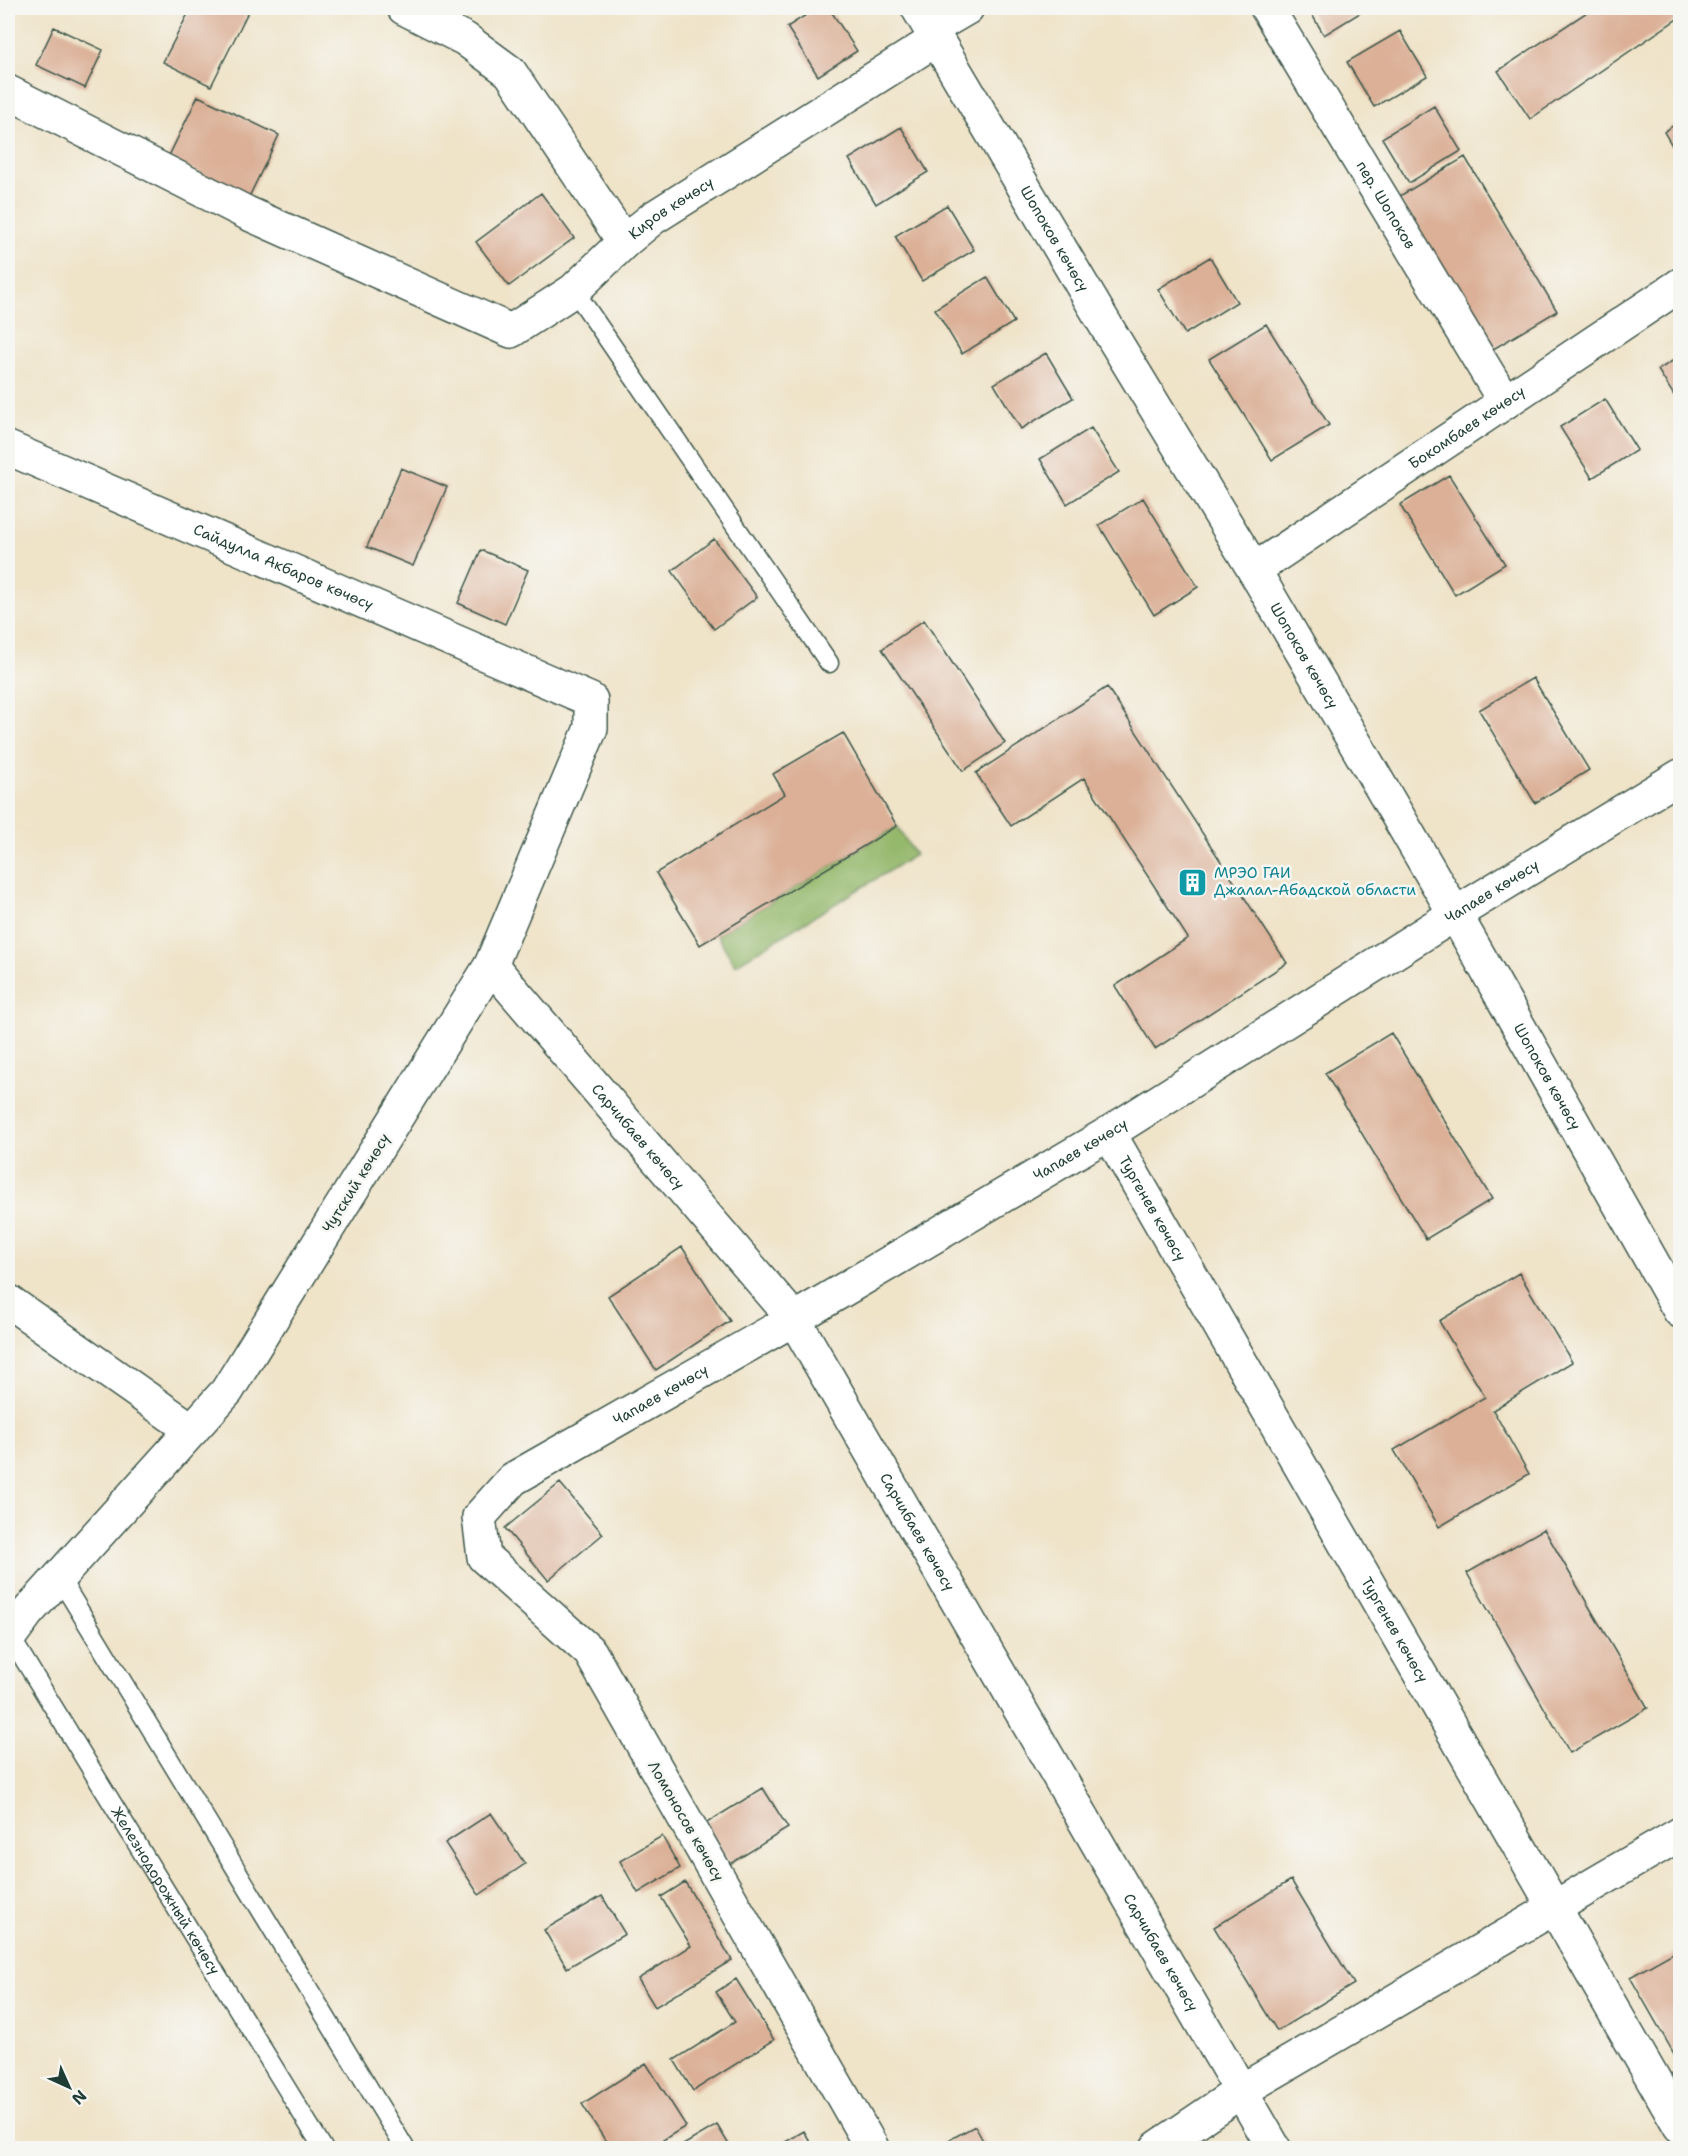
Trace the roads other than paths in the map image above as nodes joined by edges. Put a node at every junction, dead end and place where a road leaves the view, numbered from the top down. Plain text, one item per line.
1 (404, 8) edge
2 (966, 8) edge
3 (1267, 8) edge
4 (929, 25) edge
5 (8, 92) edge
6 (624, 242) junction
7 (1680, 285) edge
8 (574, 290) junction
9 (1505, 402) junction
10 (8, 448) edge
11 (1254, 570) junction
12 (829, 663) dead end
13 (558, 687) joint
14 (1680, 776) edge
15 (1455, 914) junction
16 (491, 965) junction
17 (1108, 1133) junction
18 (8, 1301) edge
19 (1680, 1311) edge
20 (794, 1319) junction
21 (192, 1430) junction
22 (479, 1517) joint
23 (59, 1577) junction
24 (8, 1636) edge
25 (1680, 1834) edge
26 (1555, 1908) junction
27 (1241, 2091) junction
28 (1680, 2126) edge
29 (323, 2148) edge
30 (405, 2148) edge
31 (872, 2148) edge
32 (1157, 2148) edge
33 (1274, 2148) edge

1 - 6 street, Киров көчөсү
2 - 4 street
3 - 9 street, пер. Шопоков
4 - 6 street, Киров көчөсү
4 - 11 street, Шопоков көчөсү
5 - 8 street
6 - 8 street
7 - 9 street, Бокомбаев көчөсү
8 - 12 lane
9 - 11 street, Бокомбаев көчөсү
10 - 13 street, Сайдулла Акбаров көчөсү
11 - 15 street, Шопоков көчөсү
13 - 16 street, Чутский көчөсү
14 - 15 street, Чапаев көчөсү
15 - 17 street, Чапаев көчөсү
15 - 19 street, Шопоков көчөсү
16 - 20 street, Сарчибаев көчөсү
16 - 21 street, Чутский көчөсү
17 - 20 street, Чапаев көчөсү
17 - 26 street, Тургенев көчөсү
18 - 21 street
20 - 22 street, Чапаев көчөсү
20 - 27 street, Сарчибаев көчөсү
21 - 23 street, Чутский көчөсү
22 - 31 street, Ломоносов көчөсү
23 - 24 street, Чутский көчөсү
23 - 30 lane
24 - 29 lane, Железнодорожный көчөсү
25 - 26 street
26 - 27 street
26 - 28 street, Тургенев көчөсү
27 - 32 street
27 - 33 street, Сарчибаев көчөсү

